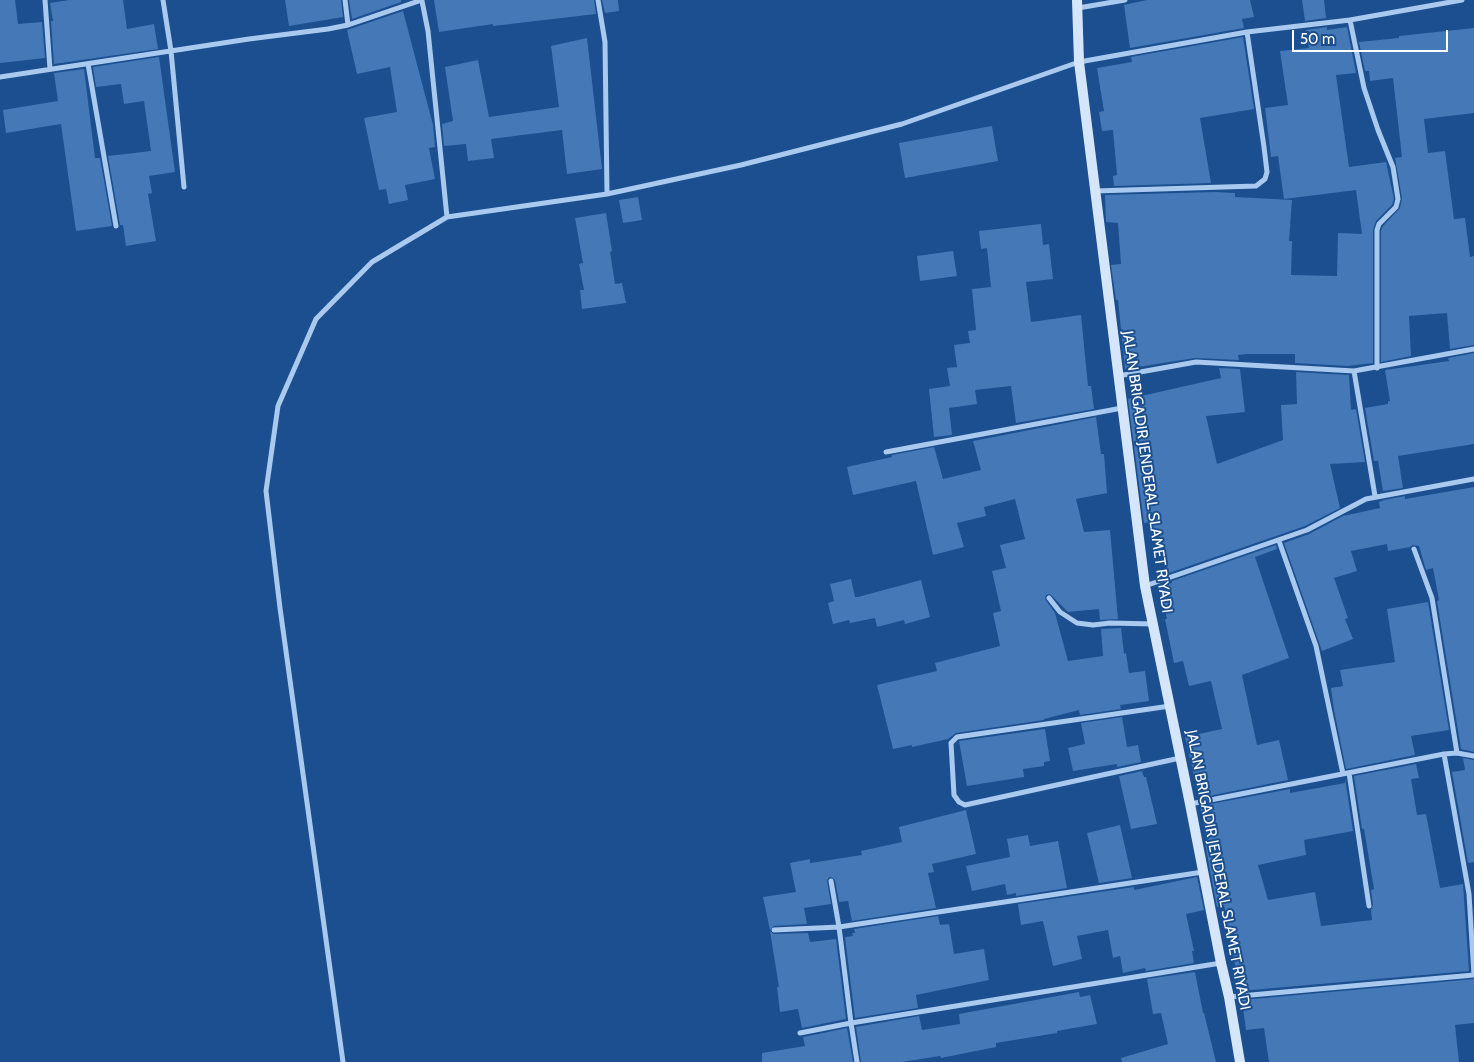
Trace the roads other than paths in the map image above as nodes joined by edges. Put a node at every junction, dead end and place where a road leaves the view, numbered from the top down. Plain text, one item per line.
1 (45, 0) edge
2 (163, 0) edge
3 (345, 0) edge
4 (422, 0) edge
5 (598, 0) edge
6 (1126, 0) edge
7 (1462, 0) edge
8 (1077, 4) edge
9 (1350, 20) junction
10 (348, 25) junction
11 (1248, 32) junction
12 (171, 51) junction
13 (1079, 62) junction
14 (88, 64) junction
15 (50, 69) junction
16 (0, 77) edge
17 (184, 187) dead end
18 (1095, 191) junction
19 (608, 194) junction
20 (447, 217) junction
21 (116, 226) dead end
22 (1474, 349) edge
23 (1377, 368) junction
24 (1354, 371) junction
25 (1118, 376) junction
26 (1122, 408) junction
27 (886, 452) dead end
28 (1474, 479) edge
29 (1374, 496) junction
30 (1279, 541) junction
31 (1414, 549) dead end
32 (1145, 586) junction
33 (1049, 598) dead end
34 (1154, 624) junction
35 (1170, 706) junction
36 (1456, 753) junction
37 (1444, 754) junction
38 (1474, 756) edge
39 (1180, 758) junction
40 (1349, 773) junction
41 (1343, 774) junction
42 (1190, 804) junction
43 (1204, 872) junction
44 (831, 881) dead end
45 (1368, 906) dead end
46 (839, 927) junction
47 (774, 930) dead end
48 (1221, 963) junction
49 (1474, 975) edge
50 (1230, 997) junction
51 (851, 1023) junction
52 (800, 1033) dead end
53 (342, 1062) edge
54 (858, 1062) edge
55 (1240, 1062) edge

1 - 15 street
2 - 12 street
3 - 10 street
4 - 10 street
4 - 20 street
5 - 19 street
6 - 8 street
7 - 9 street
8 - 13 main road, JALAN BRIGADIR JENDERAL SLAMET RIYADI
9 - 11 street
9 - 23 street
10 - 12 street
11 - 13 street
11 - 18 street
12 - 14 street
12 - 17 street
13 - 18 main road, JALAN BRIGADIR JENDERAL SLAMET RIYADI
13 - 19 street
14 - 15 street
14 - 21 street
15 - 16 street
18 - 25 main road, JALAN BRIGADIR JENDERAL SLAMET RIYADI
19 - 20 street
20 - 53 street
22 - 23 street
23 - 24 street
24 - 25 street
24 - 29 street
25 - 26 main road, JALAN BRIGADIR JENDERAL SLAMET RIYADI
26 - 27 street
26 - 32 main road, JALAN BRIGADIR JENDERAL SLAMET RIYADI
28 - 29 street
29 - 30 street
30 - 32 street
30 - 41 street
31 - 36 street
32 - 34 main road, JALAN BRIGADIR JENDERAL SLAMET RIYADI
33 - 34 street
34 - 35 main road, JALAN BRIGADIR JENDERAL SLAMET RIYADI
35 - 39 main road, JALAN BRIGADIR JENDERAL SLAMET RIYADI
35 - 39 street
36 - 37 street
36 - 38 street
37 - 40 street
37 - 49 street
39 - 42 main road, JALAN BRIGADIR JENDERAL SLAMET RIYADI
40 - 41 street
40 - 45 street
41 - 42 street
42 - 43 main road, JALAN BRIGADIR JENDERAL SLAMET RIYADI
43 - 46 street
43 - 48 main road, JALAN BRIGADIR JENDERAL SLAMET RIYADI
44 - 46 street
46 - 47 street
46 - 51 street
48 - 50 main road, JALAN BRIGADIR JENDERAL SLAMET RIYADI
48 - 51 street
49 - 50 street
50 - 55 main road, JALAN BRIGADIR JENDERAL SLAMET RIYADI
51 - 52 street
51 - 54 street

